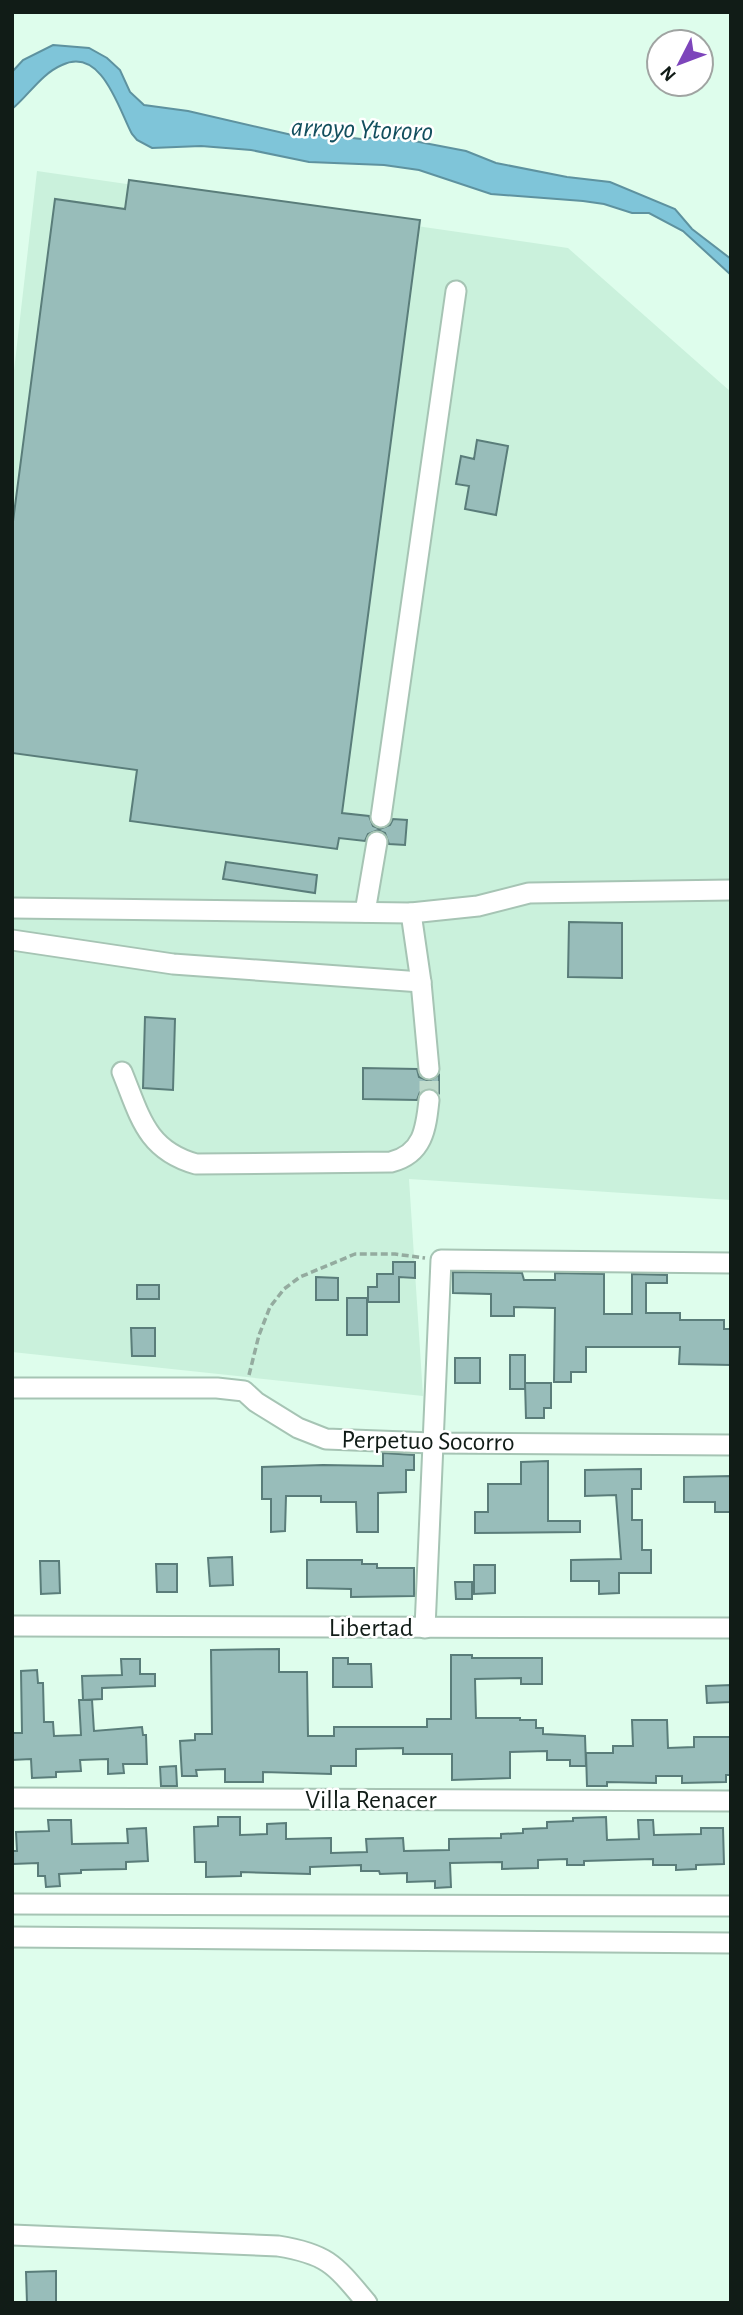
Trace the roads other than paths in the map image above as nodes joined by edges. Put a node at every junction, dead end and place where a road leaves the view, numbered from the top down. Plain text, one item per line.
1 (456, 291) dead end
2 (381, 817) dead end
3 (377, 842) dead end
4 (731, 890) edge
5 (12, 908) edge
6 (365, 912) junction
7 (411, 914) junction
8 (12, 940) edge
9 (421, 982) junction
10 (429, 1069) tunnel mouth
11 (122, 1072) dead end
12 (429, 1100) tunnel mouth
13 (731, 1264) edge
14 (12, 1388) edge
15 (432, 1443) junction
16 (731, 1445) edge
17 (12, 1626) edge
18 (425, 1628) junction
19 (731, 1628) edge
20 (12, 1798) edge
21 (731, 1801) edge
22 (12, 1903) edge
23 (731, 1906) edge
24 (12, 1937) edge
25 (731, 1943) edge
26 (12, 2235) edge
27 (367, 2303) edge

1 - 2 street
3 - 6 street
4 - 7 street
5 - 6 street
6 - 7 street
7 - 9 street
8 - 9 street
9 - 10 street
11 - 12 street
13 - 15 street
14 - 15 street, Perpetuo Socorro
15 - 16 street, Perpetuo Socorro
15 - 18 street
17 - 18 street, Libertad
18 - 19 street, Libertad
20 - 21 street, Villa Renacer
22 - 23 street
24 - 25 street
26 - 27 street

